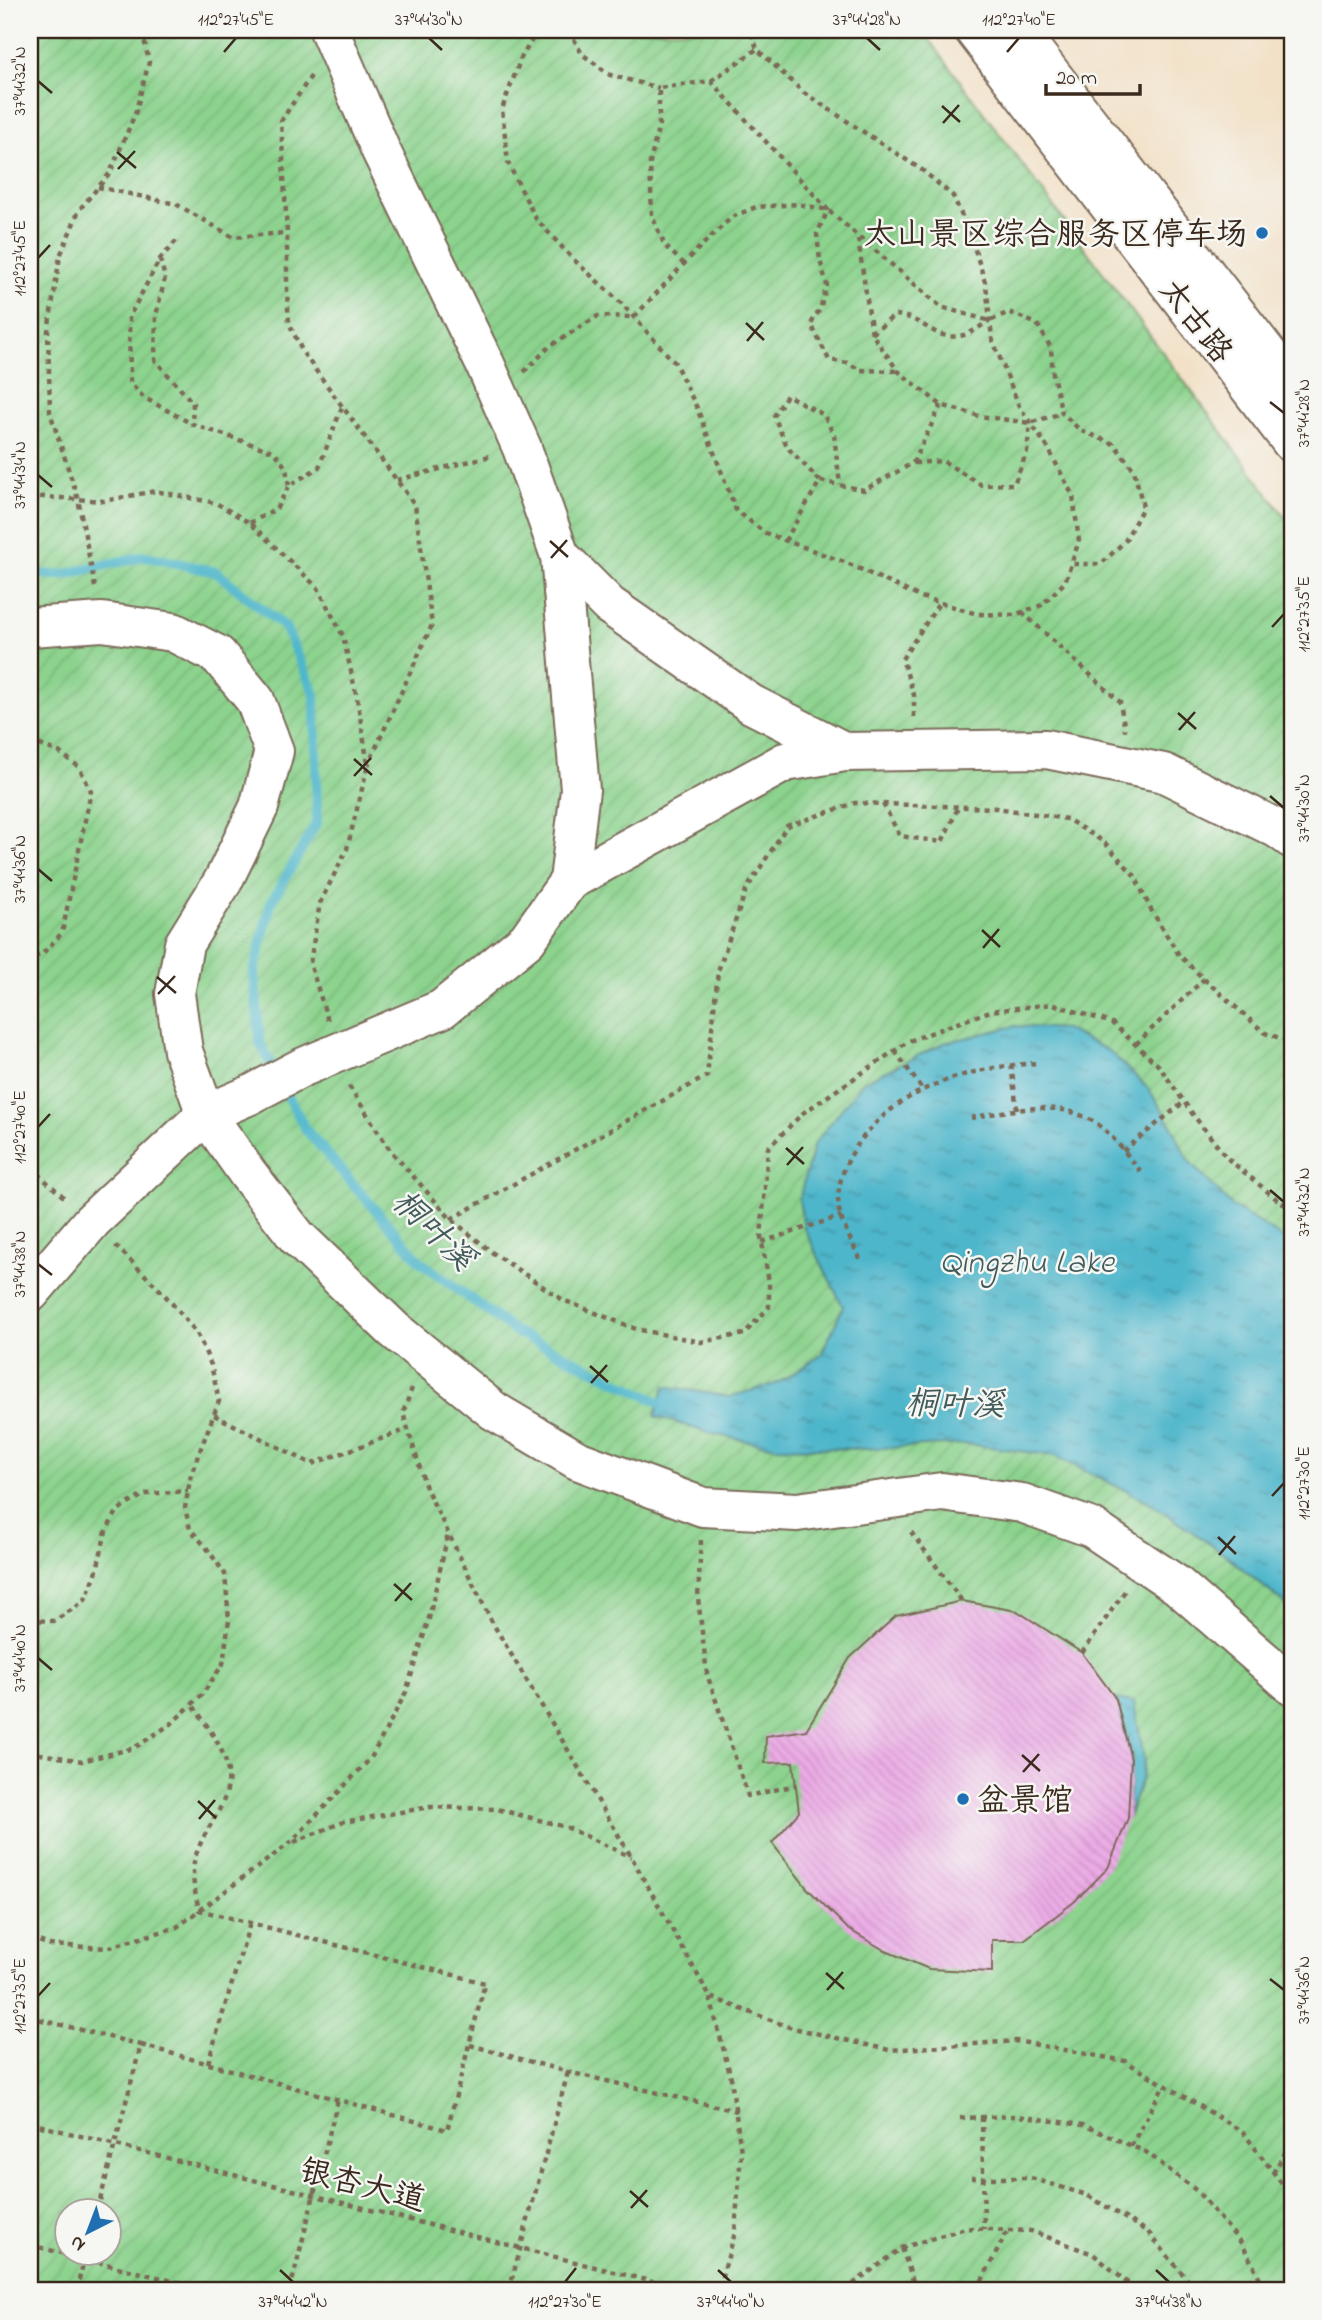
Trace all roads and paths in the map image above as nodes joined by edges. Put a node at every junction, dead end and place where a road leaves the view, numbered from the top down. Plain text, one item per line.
1 (142, 30) edge
2 (538, 30) edge
3 (569, 30) edge
4 (751, 30) edge
5 (974, 30) edge
6 (1017, 30) edge
7 (335, 43) edge
8 (757, 50) junction
9 (711, 81) junction
10 (659, 88) junction
11 (98, 187) junction
12 (828, 210) junction
13 (287, 233) junction
14 (858, 237) junction
15 (176, 241) dead end
16 (160, 259) junction
17 (684, 264) junction
18 (634, 317) junction
19 (990, 321) junction
20 (872, 334) junction
21 (898, 371) junction
22 (1292, 385) edge
23 (499, 398) junction
24 (941, 405) junction
25 (343, 406) junction
26 (1062, 413) junction
27 (1030, 423) junction
28 (192, 424) junction
29 (1292, 443) edge
30 (522, 448) junction
31 (913, 463) junction
32 (397, 480) junction
33 (820, 481) junction
34 (840, 485) junction
35 (289, 486) junction
36 (30, 496) edge
37 (78, 499) junction
38 (250, 523) junction
39 (785, 541) junction
40 (560, 556) junction
41 (1071, 564) junction
42 (94, 582) dead end
43 (940, 602) junction
44 (1022, 612) junction
45 (30, 626) edge
46 (30, 741) edge
47 (906, 751) junction
48 (845, 752) junction
49 (368, 765) junction
50 (1130, 766) junction
51 (883, 804) junction
52 (959, 806) junction
53 (1292, 839) edge
54 (569, 881) junction
55 (30, 958) edge
56 (1204, 979) junction
57 (1292, 1042) edge
58 (1136, 1045) junction
59 (895, 1051) junction
60 (338, 1053) junction
61 (1039, 1063) dead end
62 (1011, 1064) junction
63 (922, 1089) junction
64 (1184, 1102) junction
65 (1017, 1109) junction
66 (206, 1114) junction
67 (971, 1118) dead end
68 (1123, 1151) junction
69 (30, 1167) edge
70 (1143, 1174) dead end
71 (1292, 1209) edge
72 (841, 1216) junction
73 (451, 1219) junction
74 (92, 1222) junction
75 (762, 1242) junction
76 (860, 1259) dead end
77 (30, 1293) edge
78 (423, 1354) junction
79 (214, 1415) junction
80 (408, 1429) junction
81 (188, 1491) junction
82 (888, 1500) junction
83 (703, 1507) junction
84 (448, 1533) junction
85 (1144, 1563) junction
86 (962, 1601) dead end
87 (30, 1620) edge
88 (1082, 1653) dead end
89 (1292, 1685) edge
90 (192, 1704) junction
91 (30, 1749) edge
92 (796, 1785) dead end
93 (290, 1843) junction
94 (632, 1858) junction
95 (199, 1910) junction
96 (250, 1923) junction
97 (30, 1938) edge
98 (710, 1997) junction
99 (30, 2017) edge
100 (141, 2045) junction
101 (469, 2045) junction
102 (208, 2063) junction
103 (568, 2071) junction
104 (1165, 2085) junction
105 (338, 2099) junction
106 (737, 2111) junction
107 (960, 2118) dead end
108 (982, 2118) junction
109 (30, 2123) edge
110 (1292, 2141) edge
111 (115, 2144) junction
112 (1131, 2146) junction
113 (1273, 2172) junction
114 (971, 2178) dead end
115 (982, 2178) junction
116 (314, 2195) junction
117 (1292, 2197) edge
118 (100, 2198) edge
119 (984, 2229) junction
120 (1008, 2230) junction
121 (30, 2245) edge
122 (902, 2248) junction
123 (52, 2249) edge
124 (520, 2249) junction
125 (122, 2266) edge
126 (82, 2268) edge
127 (76, 2290) edge
128 (209, 2290) edge
129 (290, 2290) edge
130 (509, 2290) edge
131 (685, 2290) edge
132 (718, 2290) edge
133 (845, 2290) edge
134 (916, 2290) edge
135 (978, 2290) edge
136 (1136, 2290) edge
137 (1196, 2290) edge
138 (1266, 2290) edge

1 - 11 path
2 - 18 path
3 - 10 path
4 - 8 path
5 - 29 main road, 太古路
6 - 22 main road, 太古路
7 - 13 path
7 - 23 main road
8 - 9 path
8 - 19 path
9 - 10 path
9 - 12 path
10 - 17 path
11 - 13 path
11 - 37 path
12 - 14 path
12 - 17 path
12 - 21 path
13 - 25 path
14 - 19 path
14 - 20 path
15 - 16 path
16 - 28 path
16 - 28 path
17 - 18 path
18 - 23 path
18 - 39 path
19 - 20 path
19 - 26 path
19 - 27 path
20 - 21 path
21 - 24 path
23 - 30 main road
24 - 27 path
24 - 31 path
25 - 32 path
25 - 35 path
26 - 27 path
26 - 41 path
27 - 31 path
27 - 41 path
28 - 35 path
30 - 32 path
30 - 40 main road
31 - 34 path
32 - 49 path
33 - 34 path
33 - 34 path
33 - 39 path
35 - 38 path
36 - 37 path
37 - 38 path
37 - 42 path
38 - 49 path
39 - 43 path
40 - 48 main road
40 - 54 main road
41 - 44 path
43 - 44 path
43 - 47 path
44 - 50 path
45 - 66 main road
46 - 55 path
47 - 48 main road
47 - 50 main road
48 - 54 main road
49 - 60 path
50 - 53 main road
51 - 52 path
51 - 52 path
51 - 73 path
52 - 56 path
54 - 60 main road
56 - 57 path
56 - 58 path
58 - 59 path
58 - 64 path
59 - 63 path
59 - 75 path
60 - 66 main road
60 - 73 path
61 - 62 path
62 - 63 path
62 - 65 path
63 - 72 path
64 - 68 path
64 - 71 path
65 - 67 path
65 - 68 path
66 - 74 main road
66 - 78 main road
68 - 70 path
69 - 74 path
72 - 75 path
72 - 76 path
73 - 75 path
74 - 77 main road
74 - 79 path
78 - 80 path
78 - 83 main road
79 - 80 path
79 - 81 path
80 - 84 path
81 - 87 path
81 - 90 path
82 - 83 main road
82 - 85 main road
82 - 86 path
83 - 92 path
84 - 93 path
84 - 94 path
85 - 88 path
85 - 89 main road
90 - 91 path
90 - 95 path
93 - 94 path
93 - 95 path
94 - 98 path
95 - 96 path
95 - 97 path
96 - 101 path
96 - 102 path
98 - 104 path
98 - 106 path
99 - 100 path
100 - 102 path
100 - 111 path
101 - 103 path
101 - 105 path
102 - 105 path
103 - 106 path
103 - 124 path
104 - 112 path
104 - 113 path
105 - 116 path
106 - 132 path
107 - 108 path
108 - 112 path
108 - 115 path
109 - 111 path, 银杏大道
110 - 113 path
111 - 116 path, 银杏大道
111 - 118 path
112 - 138 path
113 - 117 path
114 - 115 path
115 - 119 path
115 - 137 path
116 - 124 path, 银杏大道
116 - 129 path
119 - 120 path
119 - 122 path
120 - 135 path
120 - 136 path
121 - 123 path
122 - 133 path
122 - 134 path
124 - 130 path
124 - 131 path, 银杏大道
125 - 128 path
126 - 127 path

